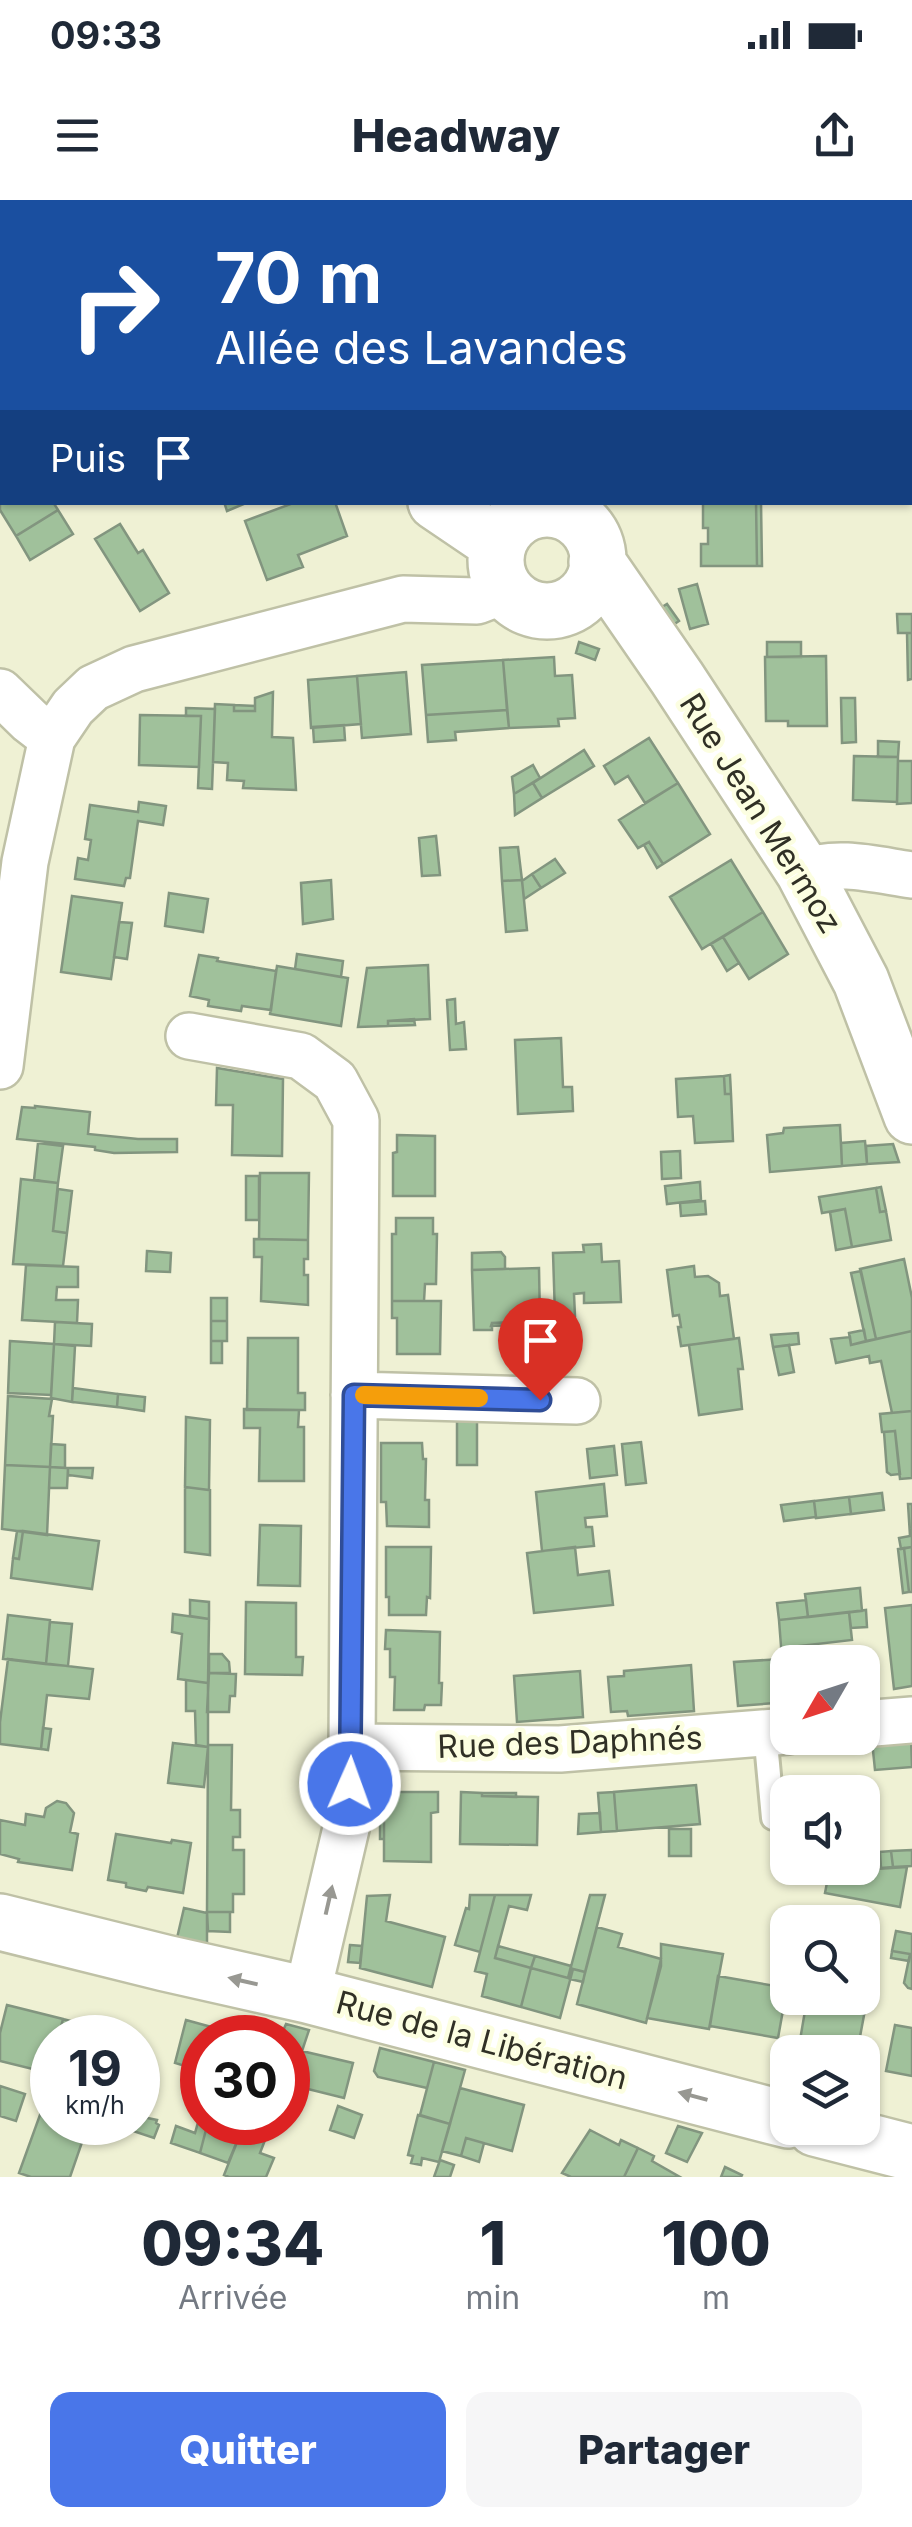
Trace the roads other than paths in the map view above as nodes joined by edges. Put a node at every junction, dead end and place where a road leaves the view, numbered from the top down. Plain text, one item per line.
1 (439, 505) edge
2 (586, 547) edge
3 (502, 567) junction
4 (0, 692) edge
5 (52, 738) junction
6 (12, 865) edge
7 (804, 872) junction
8 (912, 874) edge
9 (189, 1036) dead end
10 (0, 1066) edge
11 (912, 1116) edge
12 (354, 1395) junction
13 (577, 1401) dead end
14 (912, 1720) edge
15 (880, 1723) edge
16 (770, 1732) edge
17 (352, 1747) junction
18 (0, 1922) edge
19 (307, 1995) junction
20 (770, 2115) edge
21 (880, 2145) edge
22 (912, 2153) edge

1 - 3 street
2 - 3 street
2 - 3 street
2 - 7 street, Rue Jean Mermoz
3 - 5 street
4 - 5 street
5 - 6 street
6 - 10 street
7 - 8 street
7 - 11 street, Rue Jean Mermoz
9 - 12 street
12 - 13 street
12 - 17 street
14 - 15 street
16 - 17 street, Rue des Daphnés
19 -> 17 street
19 -> 18 street, Rue de la Libération
20 -> 19 street, Rue de la Libération
21 - 22 street

